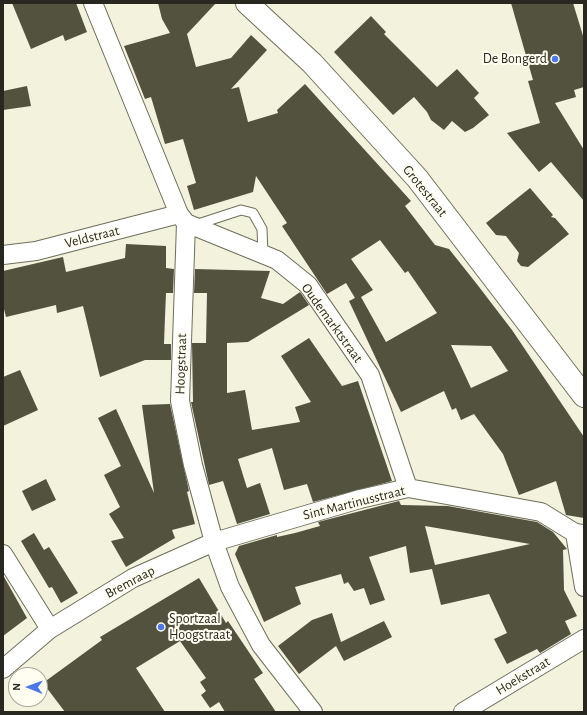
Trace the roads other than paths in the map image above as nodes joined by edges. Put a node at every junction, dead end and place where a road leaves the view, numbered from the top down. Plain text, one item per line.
1 (93, 3) edge
2 (247, 3) edge
3 (186, 221) junction
4 (263, 254) junction
5 (3, 255) edge
6 (584, 396) edge
7 (408, 488) junction
8 (579, 534) edge
9 (214, 542) junction
10 (3, 554) edge
11 (584, 587) edge
12 (50, 629) junction
13 (584, 639) edge
14 (3, 669) edge
15 (313, 712) edge
16 (463, 712) edge

1 - 3 street, Hoogstraat
2 - 6 main road, Grotestraat
3 - 4 street, Oudemarktstraat
3 - 4 lane
3 - 5 street, Veldstraat
3 - 9 street, Hoogstraat
4 - 7 street, Oudemarktstraat
7 - 8 street, Sint Martinusstraat
7 - 9 street, Sint Martinusstraat
8 - 11 street
9 - 12 street, Bremraap
9 - 15 street, Hoogstraat
10 - 12 street
12 - 14 street, Bremraap
13 - 16 street, Hoekstraat

